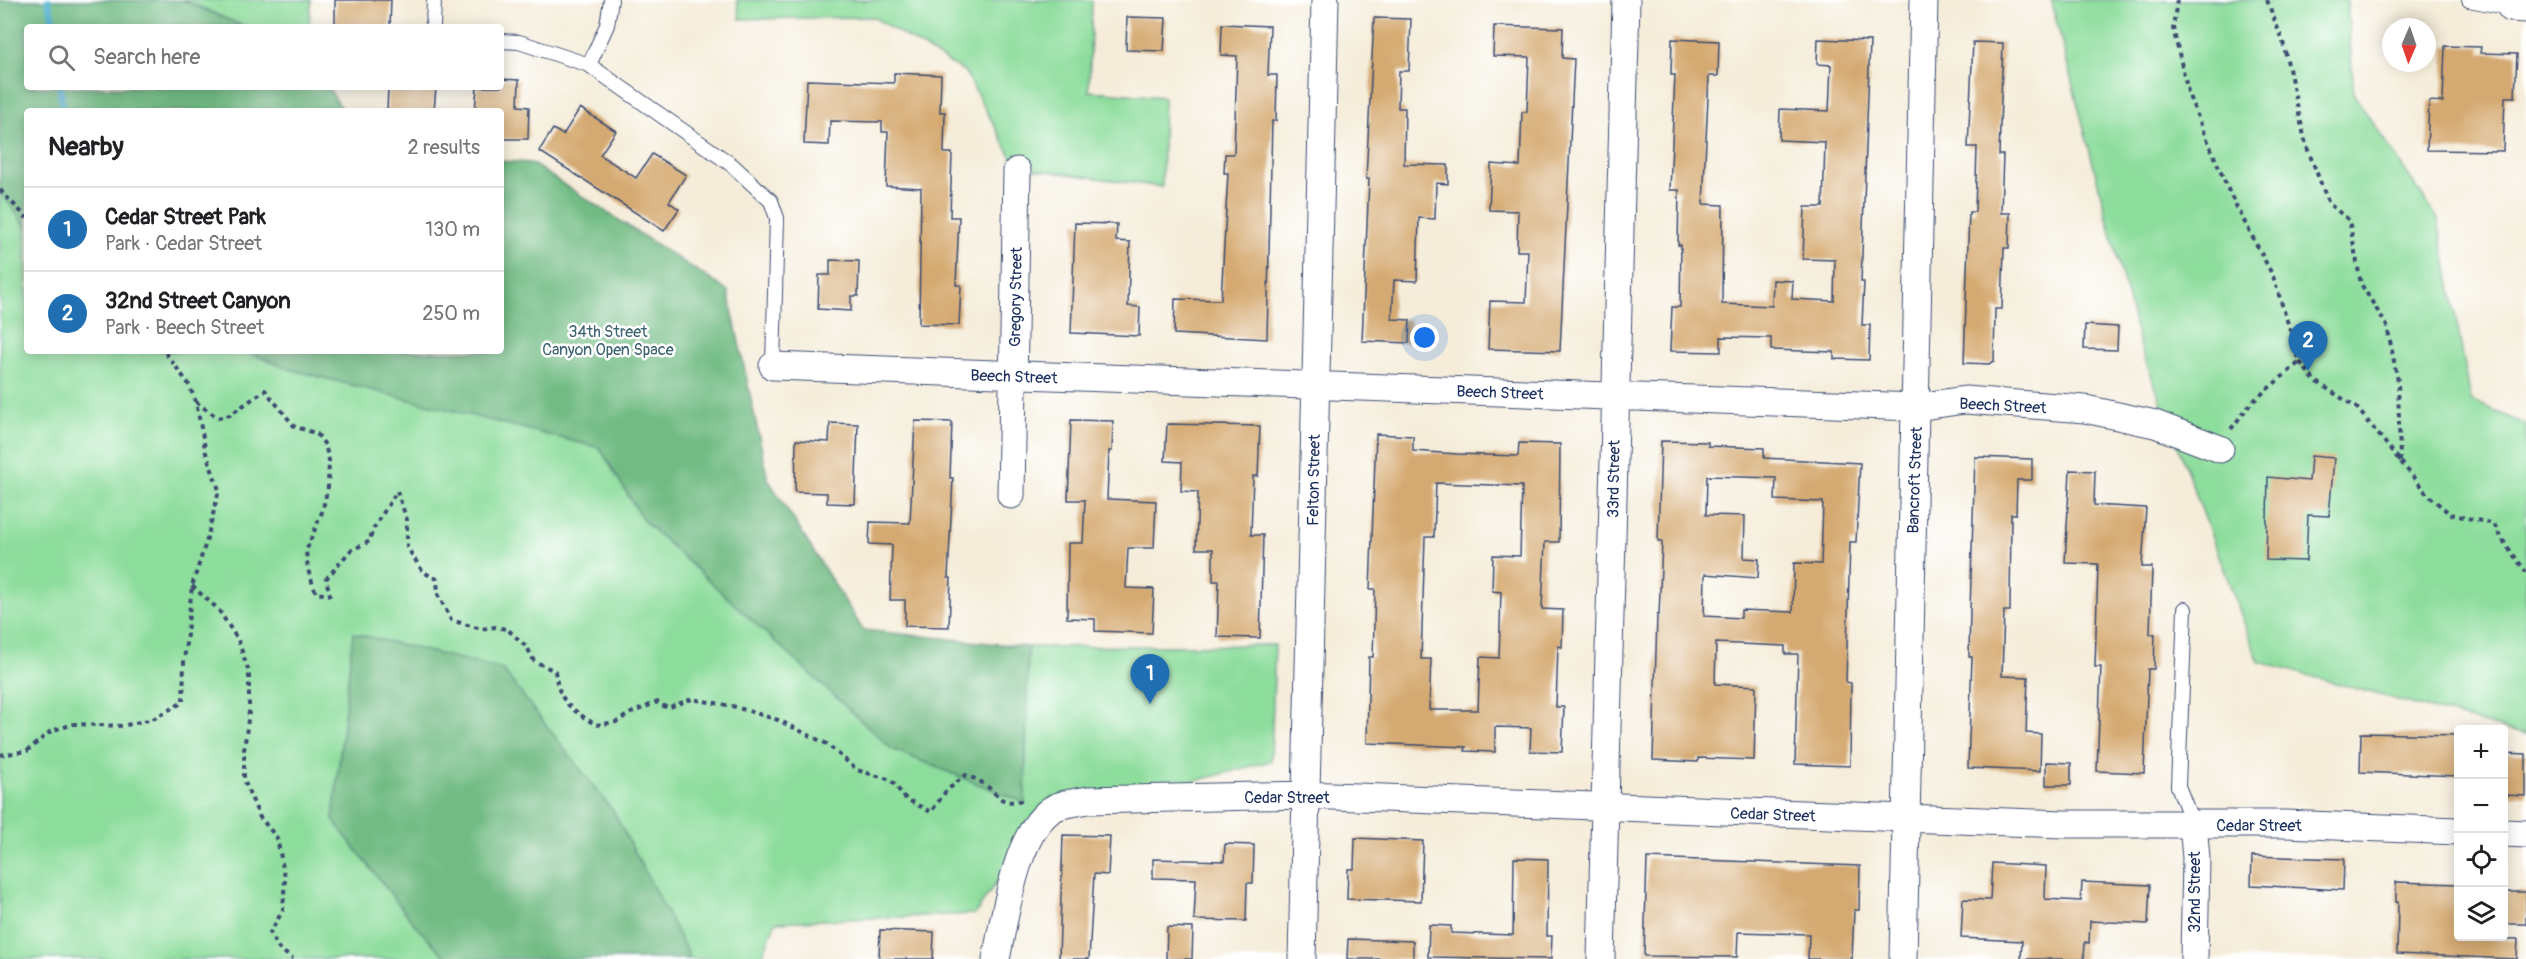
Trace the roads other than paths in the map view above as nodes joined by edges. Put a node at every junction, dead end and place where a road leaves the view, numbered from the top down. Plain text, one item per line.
1 (434, 0) edge
2 (611, 0) edge
3 (1324, 0) edge
4 (1626, 0) edge
5 (1924, 0) edge
6 (2469, 0) edge
7 (2519, 9) edge
8 (433, 24) edge
9 (504, 41) edge
10 (589, 65) junction
11 (1017, 171) dead end
12 (773, 366) joint
13 (1013, 376) junction
14 (1315, 385) junction
15 (1615, 397) junction
16 (1916, 407) junction
17 (2220, 448) road end
18 (1011, 495) dead end
19 (2185, 609) dead end
20 (1306, 795) junction
21 (1604, 808) junction
22 (1906, 819) junction
23 (2193, 824) junction
24 (2454, 831) edge
25 (2508, 833) edge
26 (2526, 834) edge
27 (996, 959) edge
28 (1302, 959) edge
29 (1601, 959) edge
30 (1903, 959) edge
31 (2194, 959) edge

1 - 8 lane
2 - 10 lane
3 - 14 street, Felton Street
4 - 15 street, 33rd Street
5 - 16 street, Bancroft Street
6 - 7 lane
9 - 10 lane
10 - 12 lane
11 - 13 street, Gregory Street
12 - 13 street, Beech Street
13 - 14 street, Beech Street
13 - 18 street, Gregory Street
14 - 15 street, Beech Street
14 - 20 street, Felton Street
15 - 16 street, Beech Street
15 - 21 street, 33rd Street
16 - 17 street, Beech Street
16 - 22 street, Bancroft Street
19 - 23 lane
20 - 21 street, Cedar Street
20 - 27 street, Cedar Street
20 - 28 street, Felton Street
21 - 22 street, Cedar Street
21 - 29 street, 33rd Street
22 - 23 street, Cedar Street
22 - 30 street, Bancroft Street
23 - 24 street, Cedar Street
23 - 31 street, 32nd Street
25 - 26 street

